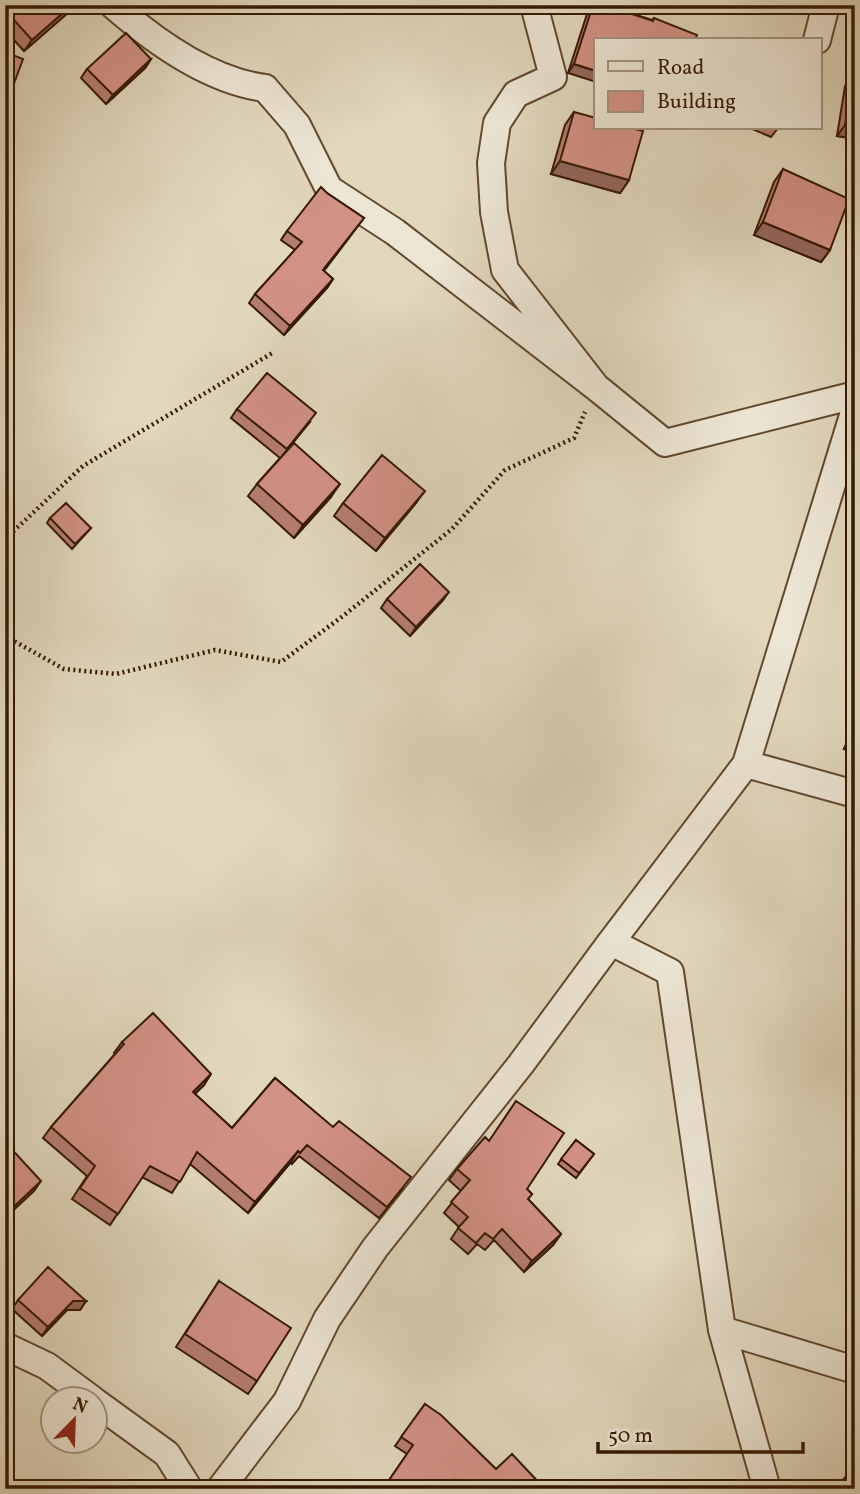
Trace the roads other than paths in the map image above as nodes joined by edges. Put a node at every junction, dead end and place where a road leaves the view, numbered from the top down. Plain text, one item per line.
1 (113, 5) edge
2 (534, 5) edge
3 (826, 5) edge
4 (818, 38) edge
5 (596, 387) junction
6 (855, 395) edge
7 (855, 409) edge
8 (746, 764) junction
9 (855, 794) edge
10 (611, 942) junction
11 (722, 1330) junction
12 (5, 1346) edge
13 (855, 1370) edge
14 (75, 1386) edge
15 (108, 1410) edge
16 (189, 1489) edge
17 (219, 1489) edge
18 (767, 1489) edge

1 - 5 street
2 - 5 street
3 - 4 street
5 - 6 street
7 - 8 street
8 - 9 street
8 - 10 street
10 - 11 street
10 - 17 street
11 - 13 street
11 - 18 street
12 - 14 street
15 - 16 street

